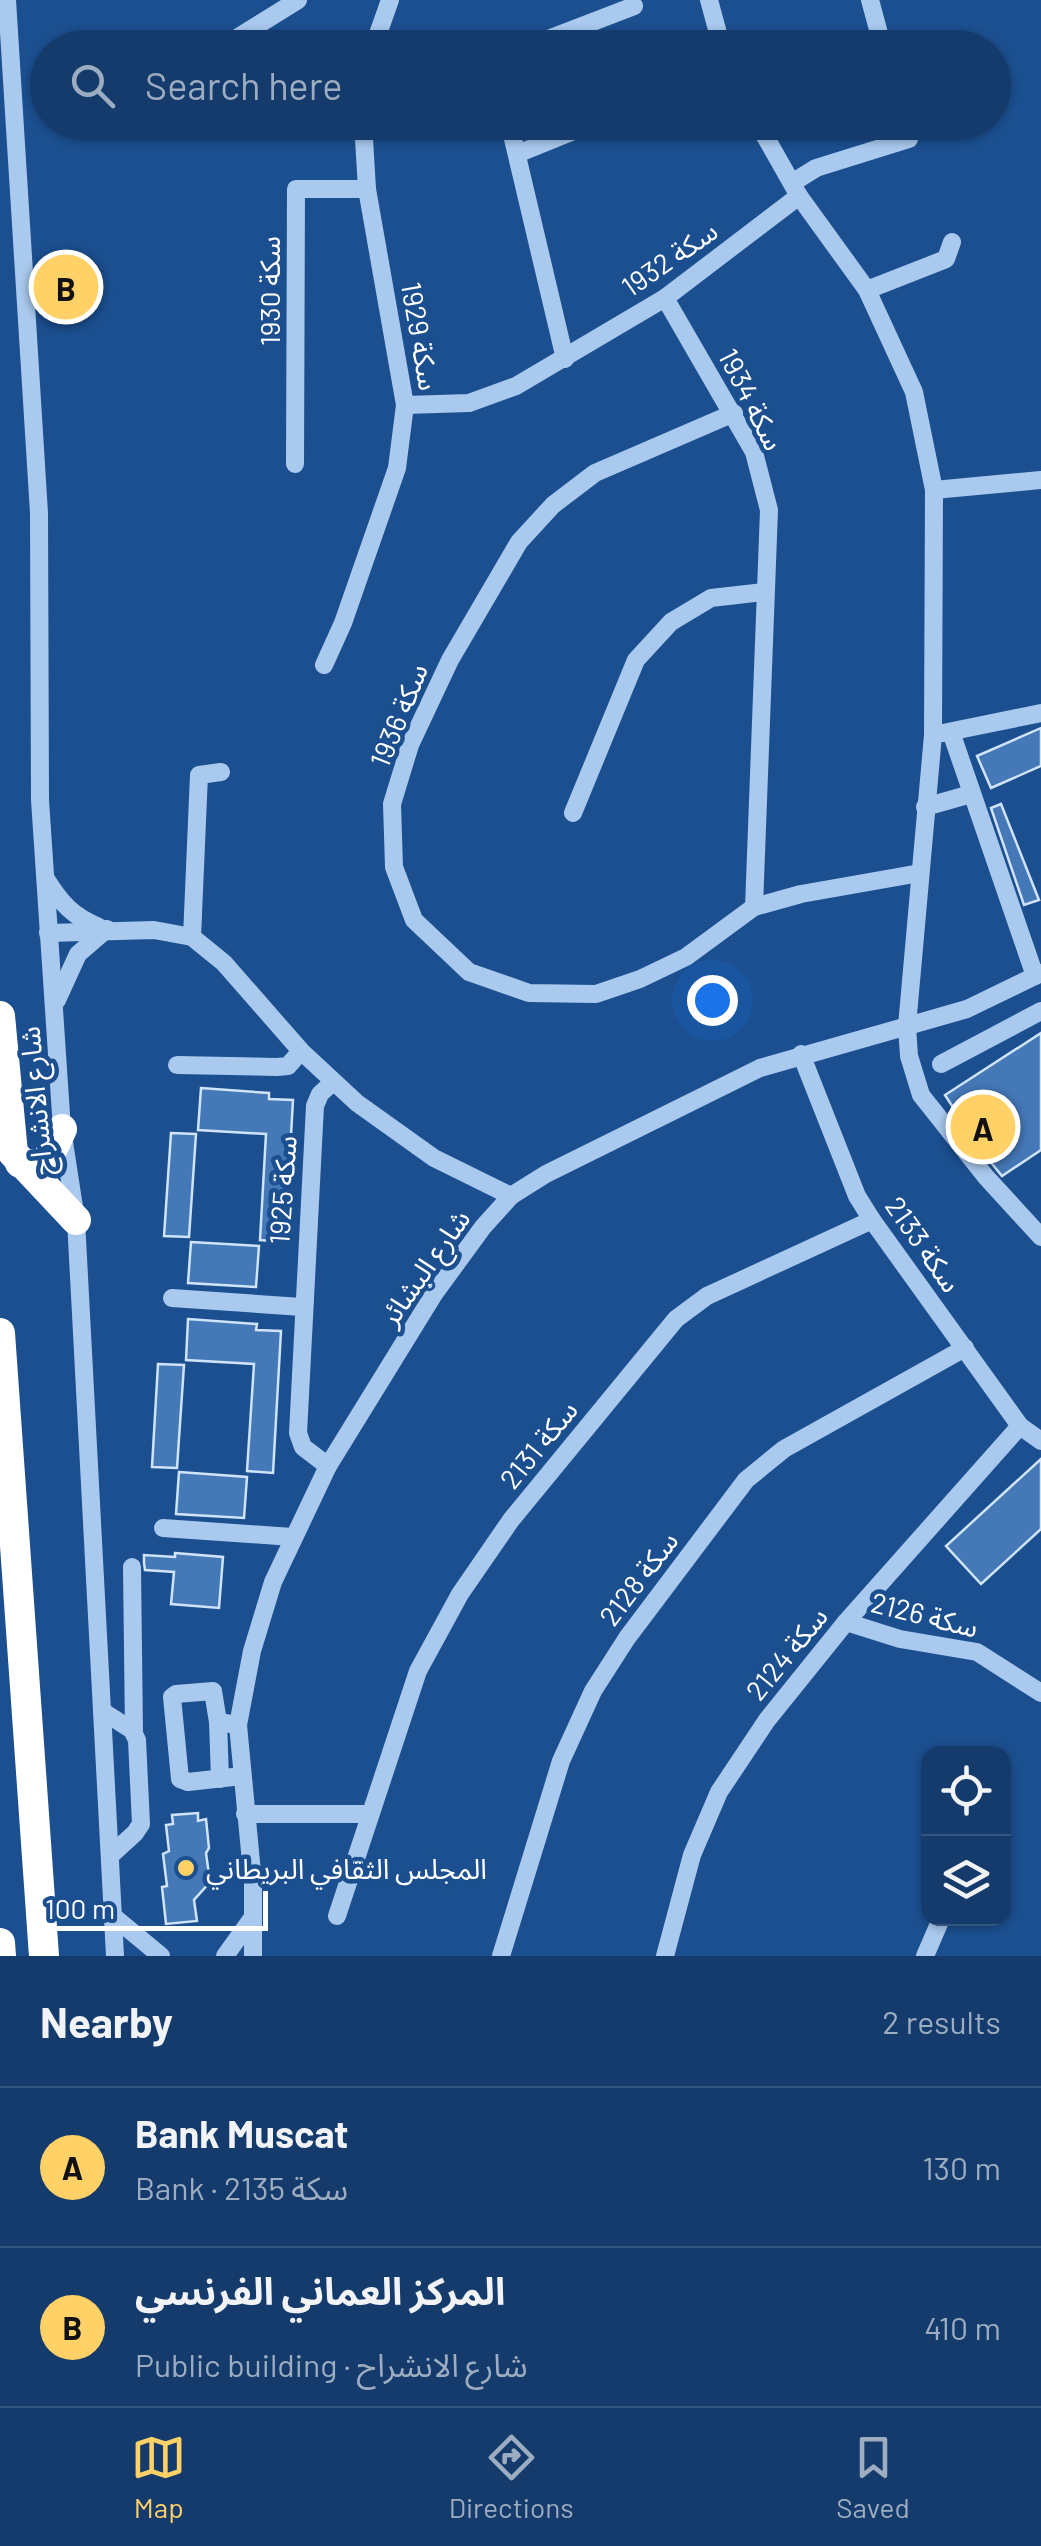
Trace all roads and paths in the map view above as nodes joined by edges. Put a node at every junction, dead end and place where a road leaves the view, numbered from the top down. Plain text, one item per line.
1 (6, 0) edge
2 (298, 0) edge
3 (709, 0) edge
4 (870, 0) edge
5 (388, 1) edge
6 (634, 6) dead end
7 (250, 30) edge
8 (378, 30) edge
9 (572, 30) edge
10 (717, 30) edge
11 (879, 30) edge
12 (364, 140) edge
13 (514, 140) edge
14 (552, 140) edge
15 (767, 140) edge
16 (906, 140) edge
17 (517, 154) junction
18 (368, 189) junction
19 (796, 189) junction
20 (952, 242) dead end
21 (866, 290) junction
22 (664, 298) junction
23 (566, 358) junction
24 (405, 405) junction
25 (734, 412) junction
26 (295, 464) dead end
27 (1041, 480) edge
28 (934, 490) junction
29 (764, 592) junction
30 (324, 666) dead end
31 (1041, 713) edge
32 (942, 734) junction
33 (221, 772) dead end
34 (971, 794) junction
35 (925, 806) junction
36 (572, 813) dead end
37 (920, 874) junction
38 (45, 876) junction
39 (754, 906) junction
40 (105, 930) junction
41 (48, 933) junction
42 (192, 937) junction
43 (1038, 974) edge
44 (990, 998) junction
45 (54, 1010) junction
46 (1041, 1011) edge
47 (0, 1016) edge
48 (907, 1026) junction
49 (1004, 1030) junction
50 (300, 1051) junction
51 (801, 1054) junction
52 (941, 1064) dead end
53 (177, 1066) dead end
54 (333, 1082) junction
55 (62, 1129) junction
56 (20, 1162) junction
57 (511, 1196) junction
58 (76, 1220) junction
59 (872, 1220) junction
60 (1041, 1237) edge
61 (172, 1298) dead end
62 (302, 1308) junction
63 (0, 1333) edge
64 (965, 1348) junction
65 (1020, 1426) junction
66 (1041, 1442) edge
67 (328, 1466) junction
68 (163, 1528) dead end
69 (292, 1537) junction
70 (132, 1567) dead end
71 (846, 1622) junction
72 (1041, 1693) edge
73 (102, 1711) junction
74 (218, 1722) junction
75 (238, 1725) junction
76 (134, 1733) junction
77 (242, 1776) junction
78 (220, 1778) junction
79 (245, 1814) junction
80 (370, 1814) junction
81 (112, 1854) junction
82 (253, 1916) junction
83 (338, 1916) dead end
84 (114, 1918) junction
85 (937, 1926) edge
86 (0, 1943) edge
87 (1, 1956) edge
88 (44, 1956) edge
89 (115, 1956) edge
90 (161, 1956) edge
91 (225, 1956) edge
92 (253, 1956) edge
93 (501, 1956) edge
94 (665, 1956) edge
95 (924, 1956) edge

1 - 38 street, شارع الانشراح
2 - 7 street
3 - 10 street
4 - 11 street
5 - 8 street
6 - 9 street
12 - 18 street, سكة 1929
13 - 17 street
14 - 17 street
15 - 19 street
16 - 19 street
17 - 23 street
18 - 24 street, سكة 1929
18 - 26 street, سكة 1930
19 - 21 street
19 - 22 street, سكة 1932
20 - 21 street
21 - 28 street
22 - 23 street, سكة 1932
22 - 25 street, سكة 1934
23 - 24 street, سكة 1932
24 - 30 street, سكة 1929
25 - 29 street, سكة 1934
25 - 39 street, سكة 1936
27 - 28 street
28 - 32 street
29 - 36 street
29 - 39 street, سكة 1934
31 - 32 street
32 - 34 street
32 - 35 street
33 - 42 street
34 - 35 street
34 - 43 street
35 - 37 street
37 - 39 street, سكة 1936
37 - 48 street
38 - 40 street
38 - 41 street, شارع الانشراح
40 - 41 street
40 - 42 street
40 - 45 street
41 - 45 street, شارع الانشراح
42 - 50 street
43 - 44 street, شارع البشائر
44 - 48 street, شارع البشائر
44 - 49 street
45 - 55 street, شارع الانشراح
46 - 49 street
47 - 56 highway
48 - 51 street, شارع البشائر
48 - 60 street
49 - 52 street
50 - 53 street
50 - 54 street
51 - 57 street, شارع البشائر
51 - 59 street, سكة 2133
54 - 57 street
54 - 62 street, سكة 1925
55 - 56 highway
55 - 58 street, شارع الانشراح
56 - 58 highway
57 - 67 street, شارع البشائر
58 - 73 street, شارع الانشراح
59 - 64 street, سكة 2133
59 - 80 street, سكة 2131
61 - 62 street
62 - 67 street, سكة 1925
63 - 88 highway
64 - 65 street, سكة 2133
64 - 93 street, سكة 2128
65 - 66 street, سكة 2133
65 - 71 street, سكة 2124
67 - 69 street, شارع البشائر
68 - 69 street
69 - 75 street, شارع البشائر
70 - 76 street
71 - 72 street, سكة 2126
71 - 94 street, سكة 2124
73 - 76 street
73 - 81 street, شارع الانشراح
74 - 75 street
74 - 78 street
74 - 78 street
75 - 77 street, شارع البشائر
76 - 81 street
77 - 78 street
77 - 79 street, شارع البشائر
79 - 80 street
79 - 82 street, شارع البشائر
80 - 83 street, سكة 2131
81 - 84 street, شارع الانشراح
82 - 91 street
82 - 92 street, شارع البشائر
84 - 89 street, شارع الانشراح
84 - 90 street
85 - 95 street
86 - 87 highway

